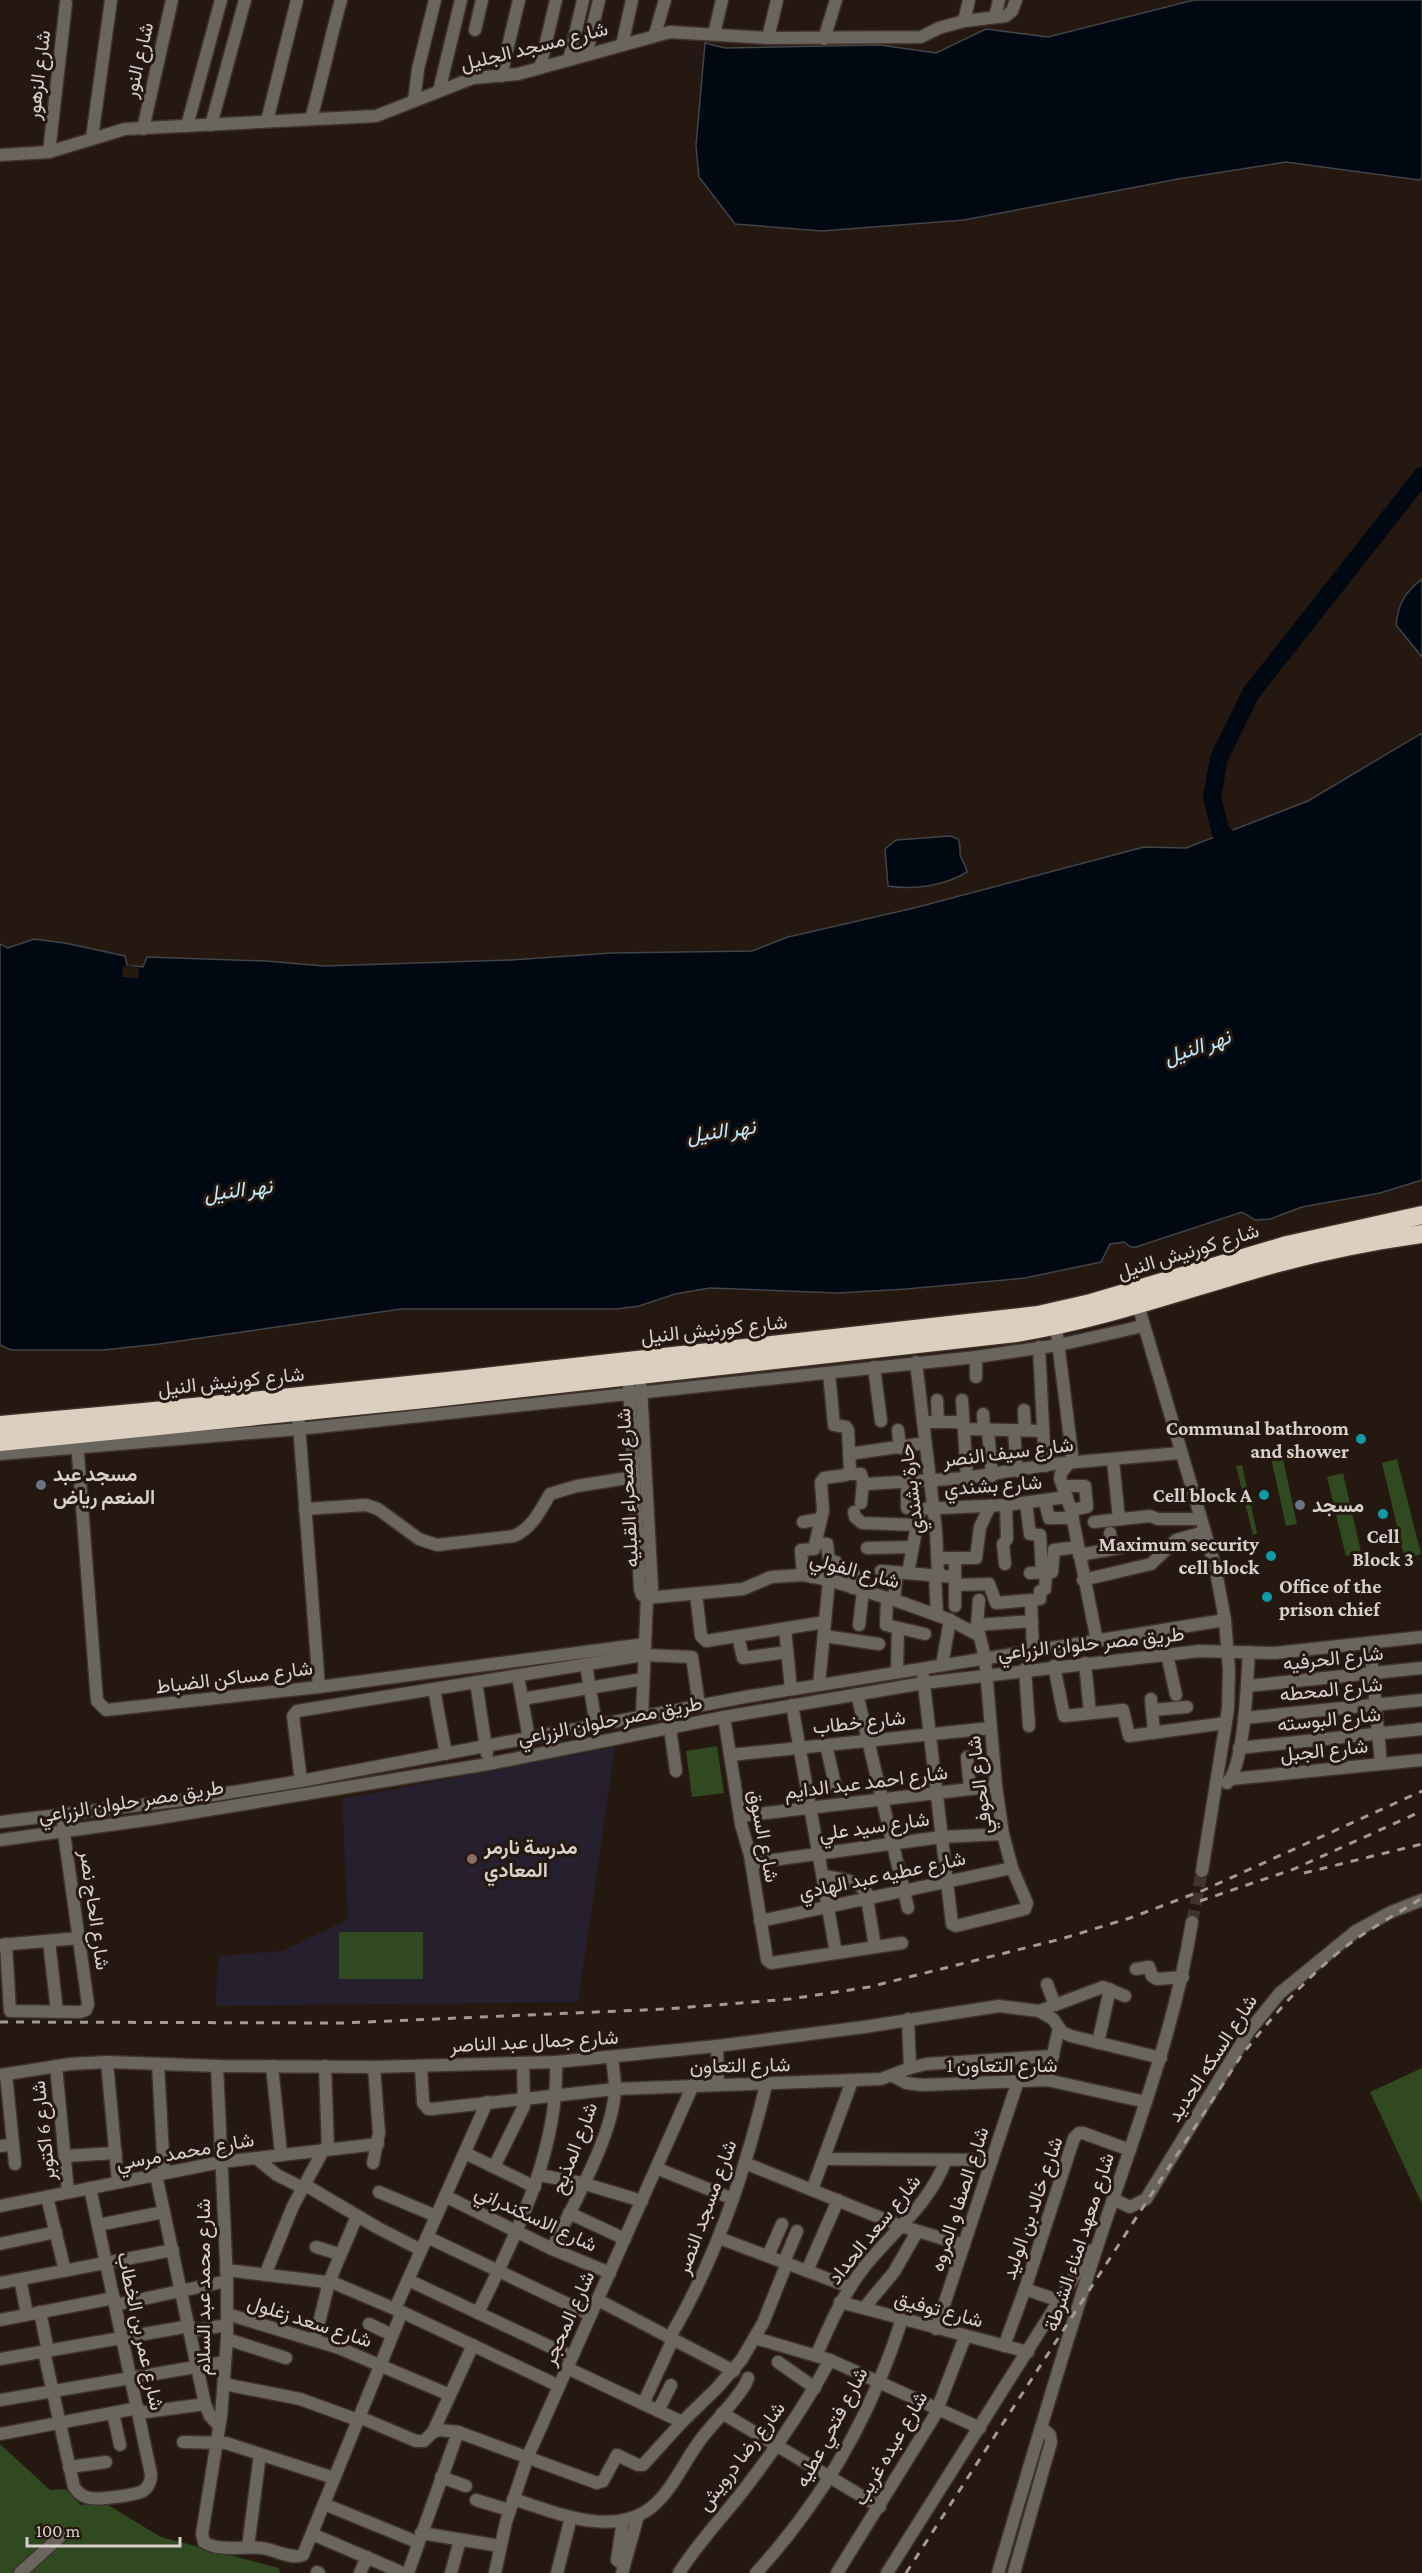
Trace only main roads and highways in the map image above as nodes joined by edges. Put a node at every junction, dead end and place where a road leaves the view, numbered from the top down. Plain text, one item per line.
1 (1422, 1215) edge
2 (1422, 1234) edge
3 (1136, 1298) junction
4 (144, 1420) junction
5 (0, 1425) edge
6 (0, 1442) edge

1 - 3 highway, شارع كورنيش النيل
2 - 3 highway, شارع كورنيش النيل
3 - 4 highway, شارع كورنيش النيل
3 - 4 highway, شارع كورنيش النيل
4 - 5 highway, شارع كورنيش النيل
4 - 6 highway, شارع كورنيش النيل

